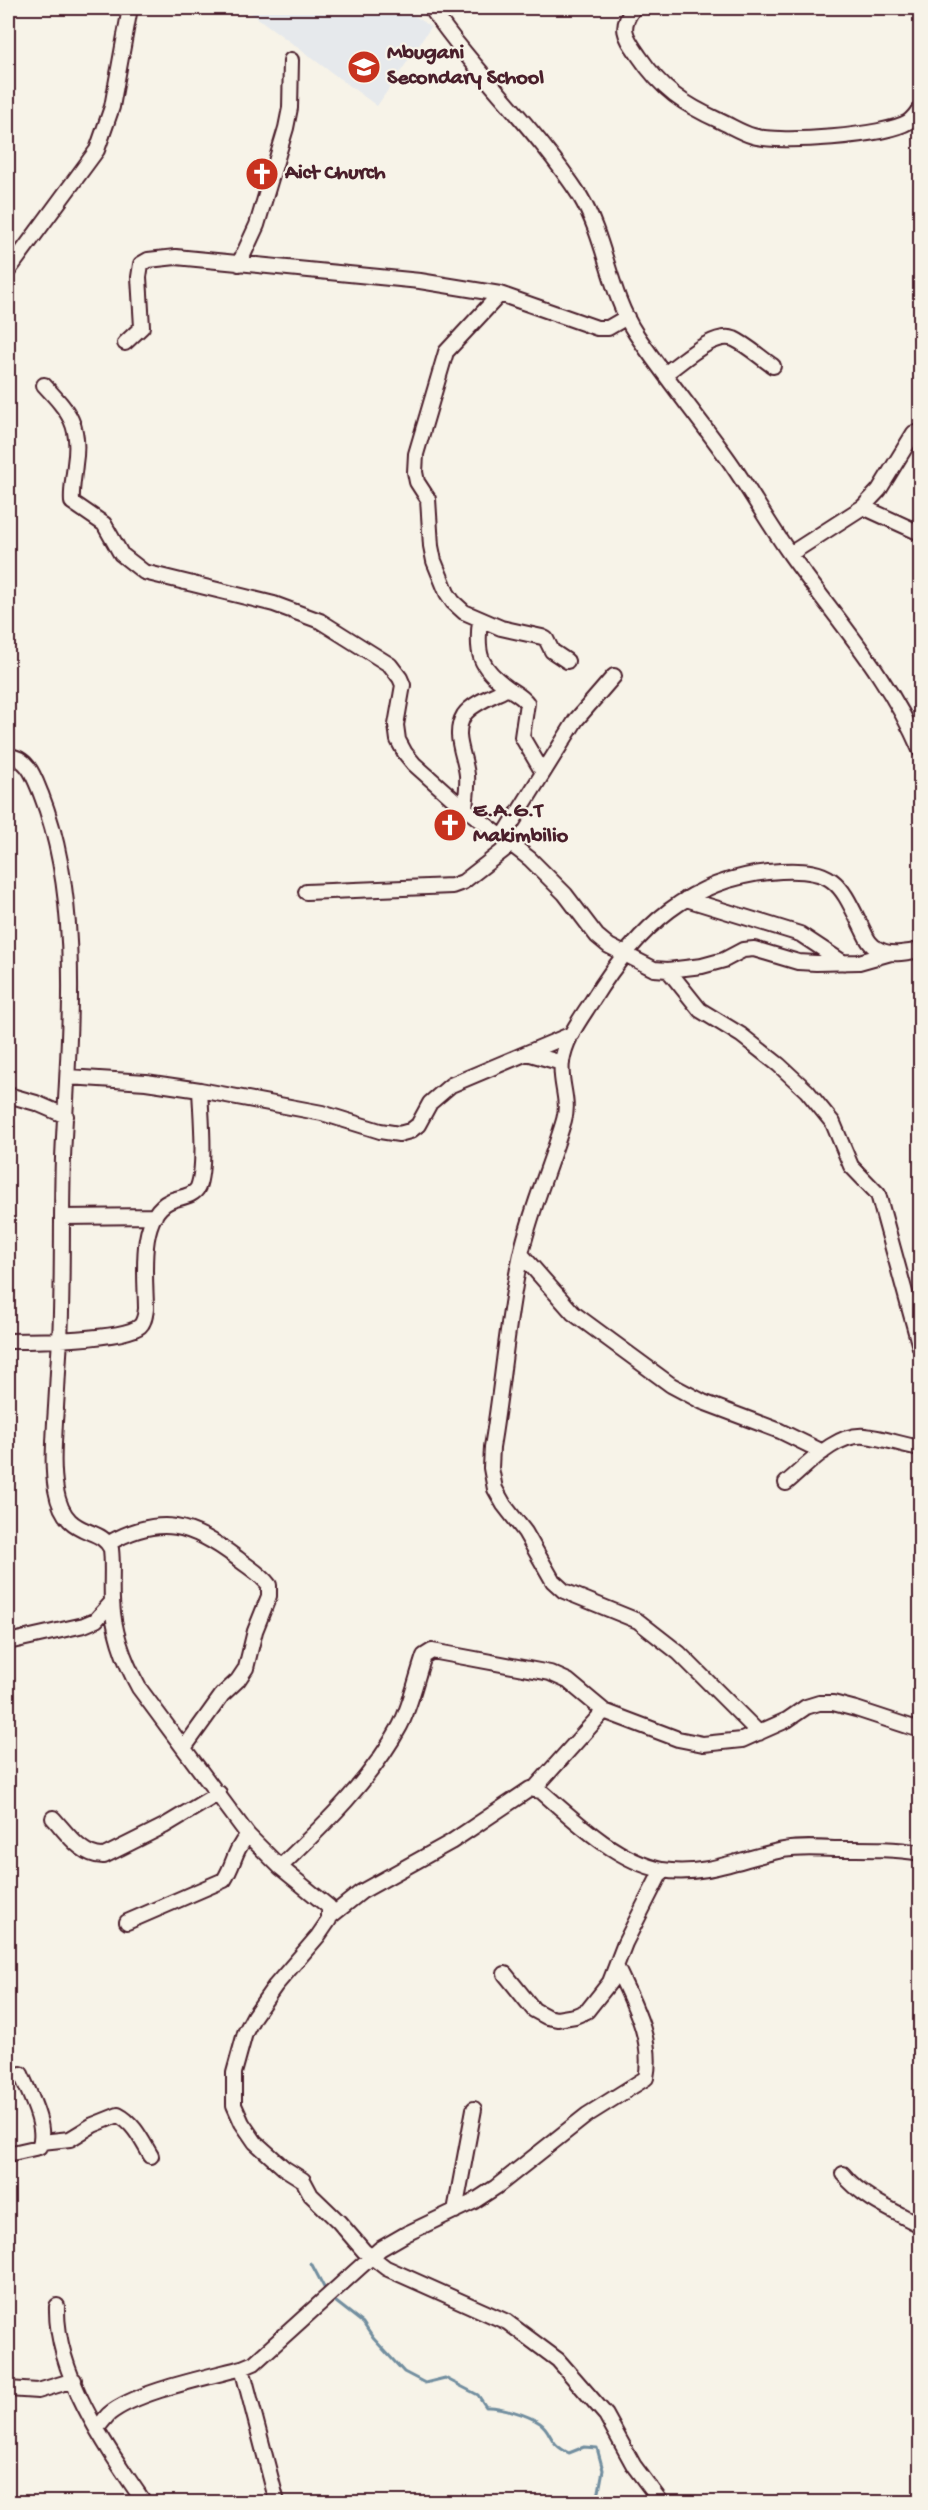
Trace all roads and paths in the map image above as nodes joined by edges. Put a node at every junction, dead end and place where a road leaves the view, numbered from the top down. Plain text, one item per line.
1 (130, 8) edge
2 (431, 8) edge
3 (634, 8) edge
4 (291, 60) dead end
5 (921, 108) edge
6 (239, 264) junction
7 (8, 271) edge
8 (500, 294) junction
9 (627, 316) junction
10 (125, 343) dead end
11 (772, 366) dead end
12 (666, 374) junction
13 (44, 385) dead end
14 (914, 434) dead end
15 (863, 507) junction
16 (921, 533) edge
17 (790, 554) junction
18 (480, 620) junction
19 (567, 661) dead end
20 (614, 676) dead end
21 (508, 688) junction
22 (921, 750) edge
23 (8, 756) edge
24 (542, 771) junction
25 (465, 808) junction
26 (508, 840) junction
27 (306, 892) dead end
28 (686, 899) junction
29 (921, 950) edge
30 (891, 953) junction
31 (624, 954) junction
32 (844, 963) junction
33 (668, 970) junction
34 (572, 1034) junction
35 (527, 1053) junction
36 (561, 1063) junction
37 (68, 1077) junction
38 (201, 1090) junction
39 (8, 1095) edge
40 (66, 1116) junction
41 (155, 1216) junction
42 (62, 1217) junction
43 (521, 1254) junction
44 (60, 1340) junction
45 (8, 1341) edge
46 (921, 1347) edge
47 (921, 1442) edge
48 (920, 1448) edge
49 (823, 1452) junction
50 (786, 1483) dead end
51 (109, 1543) junction
52 (112, 1602) junction
53 (8, 1642) edge
54 (604, 1711) junction
55 (921, 1730) edge
56 (759, 1734) junction
57 (184, 1748) junction
58 (535, 1788) junction
59 (219, 1793) junction
60 (52, 1818) dead end
61 (248, 1835) junction
62 (921, 1853) edge
63 (280, 1867) junction
64 (662, 1870) junction
65 (331, 1916) junction
66 (127, 1922) dead end
67 (617, 1968) junction
68 (505, 1974) dead end
69 (21, 2074) dead end
70 (474, 2109) dead end
71 (42, 2142) junction
72 (8, 2154) edge
73 (151, 2156) dead end
74 (843, 2174) dead end
75 (455, 2211) junction
76 (921, 2225) edge
77 (371, 2258) junction
78 (57, 2306) dead end
79 (242, 2368) junction
80 (74, 2380) junction
81 (8, 2389) edge
82 (97, 2428) junction
83 (144, 2502) edge
84 (277, 2502) edge
85 (661, 2502) edge

1 - 7 street
2 - 9 street
3 - 5 street
4 - 6 street
6 - 8 street
6 - 10 street
8 - 9 street
8 - 18 street
9 - 12 street
11 - 12 street
12 - 17 street
13 - 25 street
14 - 15 street
15 - 16 street
15 - 17 street
17 - 22 street
18 - 19 street
18 - 21 street
20 - 24 street
21 - 24 street
21 - 25 street
23 - 37 street
24 - 26 street
25 - 26 street
26 - 27 street
26 - 31 street
28 - 30 street
28 - 31 street
28 - 32 street
29 - 30 street
30 - 32 street
31 - 33 street
31 - 34 street
32 - 33 street
33 - 46 street
34 - 35 street
34 - 36 street
35 - 36 street
35 - 38 street
36 - 43 street
37 - 38 street
37 - 40 street
38 - 41 street
39 - 40 street
40 - 42 street
41 - 42 street
41 - 44 street
42 - 44 street
43 - 49 street
43 - 56 street
44 - 45 street
44 - 51 street
47 - 48 street
48 - 49 street
49 - 50 street
51 - 52 street
51 - 57 street
52 - 53 street
52 - 57 street
54 - 56 street
54 - 58 street
54 - 63 street
55 - 56 street
57 - 59 street
58 - 64 street
58 - 65 street
59 - 60 street
59 - 61 street
61 - 63 street
61 - 66 street
62 - 64 street
63 - 65 street
64 - 67 street
65 - 77 street
67 - 68 street
67 - 75 street
69 - 71 street
70 - 75 street
71 - 72 street
71 - 73 street
74 - 76 street
75 - 77 street
77 - 79 street
77 - 85 street
78 - 80 street
79 - 82 street
79 - 84 street
80 - 81 street
80 - 82 street
82 - 83 street

